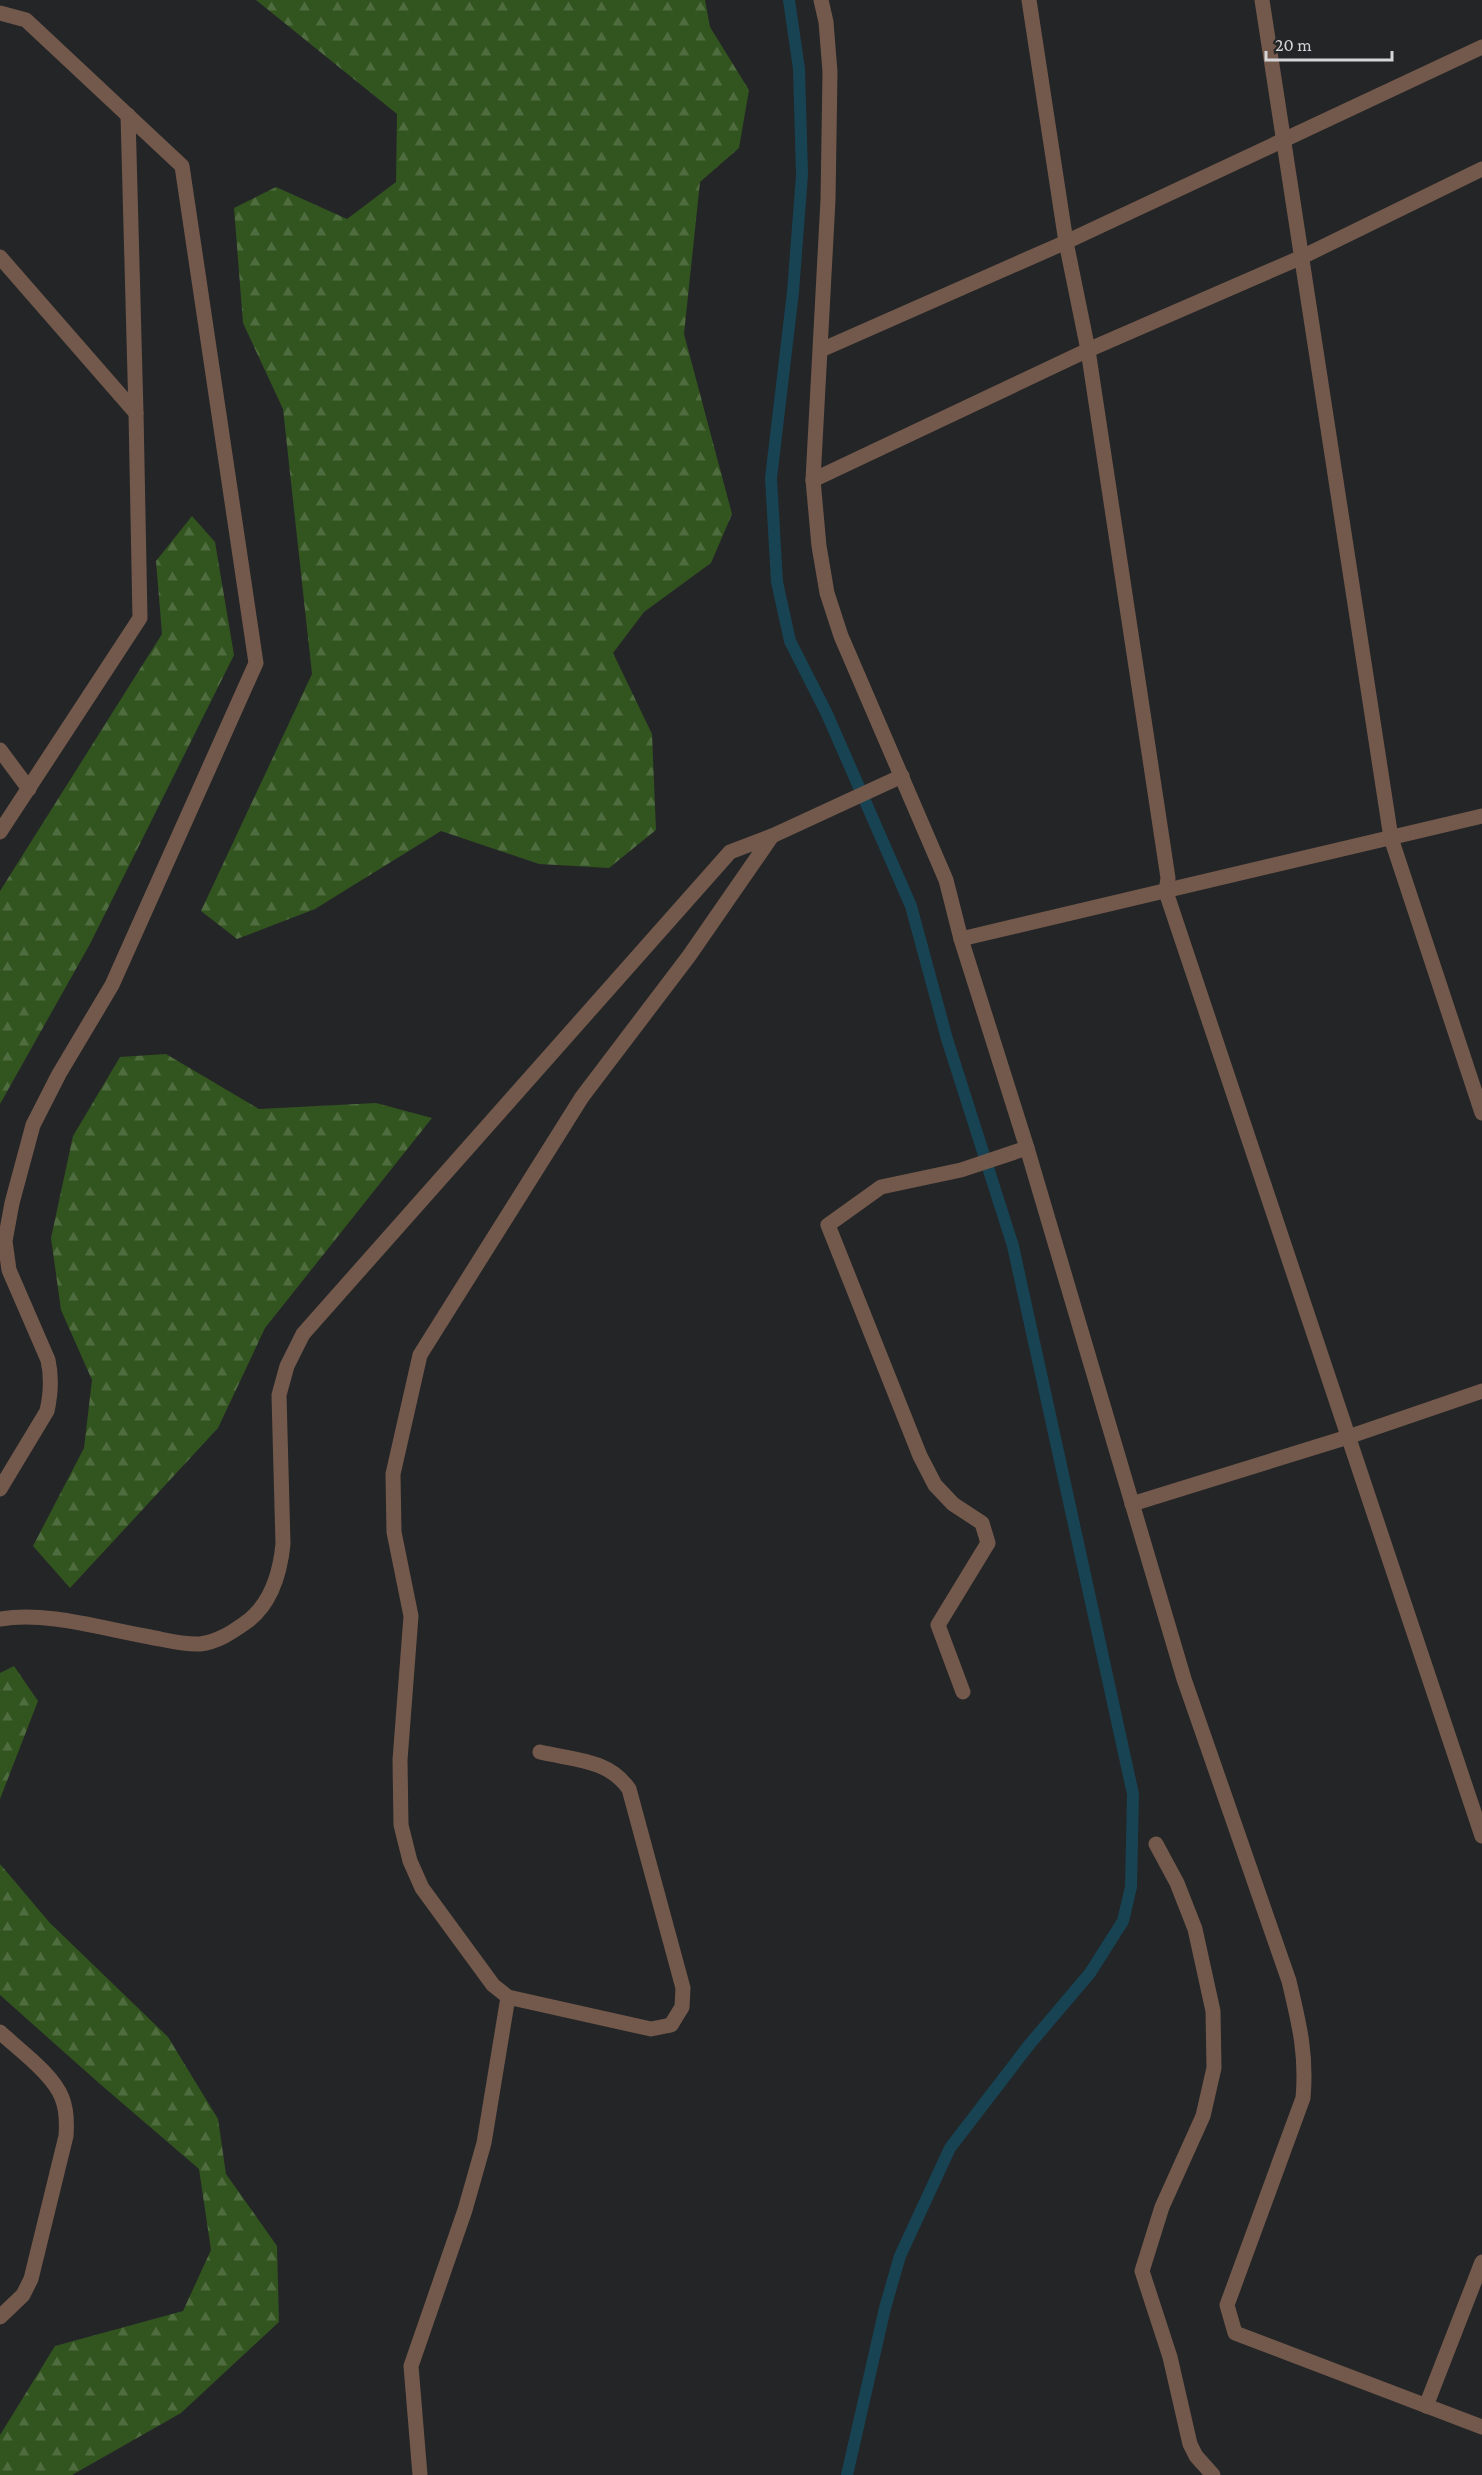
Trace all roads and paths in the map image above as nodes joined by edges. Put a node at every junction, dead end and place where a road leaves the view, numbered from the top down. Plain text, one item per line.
1 (821, 0) edge
2 (1029, 0) edge
3 (1262, 0) edge
4 (0, 13) edge
5 (1482, 47) edge
6 (128, 115) junction
7 (1284, 138) junction
8 (1482, 169) edge
9 (1066, 242) junction
10 (0, 257) edge
11 (1302, 257) junction
12 (821, 350) junction
13 (1088, 350) junction
14 (136, 412) junction
15 (813, 480) junction
16 (0, 750) edge
17 (902, 776) junction
18 (29, 789) junction
19 (1482, 816) edge
20 (0, 832) edge
21 (772, 836) junction
22 (1391, 838) junction
23 (1166, 892) junction
24 (962, 939) junction
25 (1482, 1113) edge
26 (1027, 1148) junction
27 (1482, 1391) edge
28 (1348, 1437) junction
29 (0, 1489) edge
30 (1132, 1503) junction
31 (0, 1619) edge
32 (963, 1692) dead end
33 (540, 1752) dead end
34 (1482, 1836) edge
35 (1156, 1845) dead end
36 (508, 1997) junction
37 (0, 2032) edge
38 (1482, 2262) edge
39 (0, 2317) edge
40 (1426, 2406) junction
41 (1482, 2427) edge
42 (420, 2475) edge
43 (1213, 2475) edge

1 - 12 street
2 - 9 street
3 - 7 street
4 - 6 street
5 - 7 street
6 - 14 street
6 - 29 street
7 - 9 street
7 - 11 street
8 - 11 street
9 - 12 street
9 - 13 street
10 - 14 street
11 - 13 street
11 - 22 street
12 - 15 street
13 - 15 street
13 - 23 street
14 - 18 street
15 - 17 street
16 - 18 street
17 - 21 street
17 - 24 street
18 - 20 street
19 - 22 street
21 - 31 street
21 - 36 street
22 - 23 street
22 - 25 street
23 - 24 street
23 - 28 street
24 - 26 street
26 - 30 street
26 - 32 street
27 - 28 street
28 - 30 street
28 - 34 street
30 - 40 street
33 - 36 street
35 - 43 street
36 - 42 street
37 - 39 street
38 - 40 street
40 - 41 street

